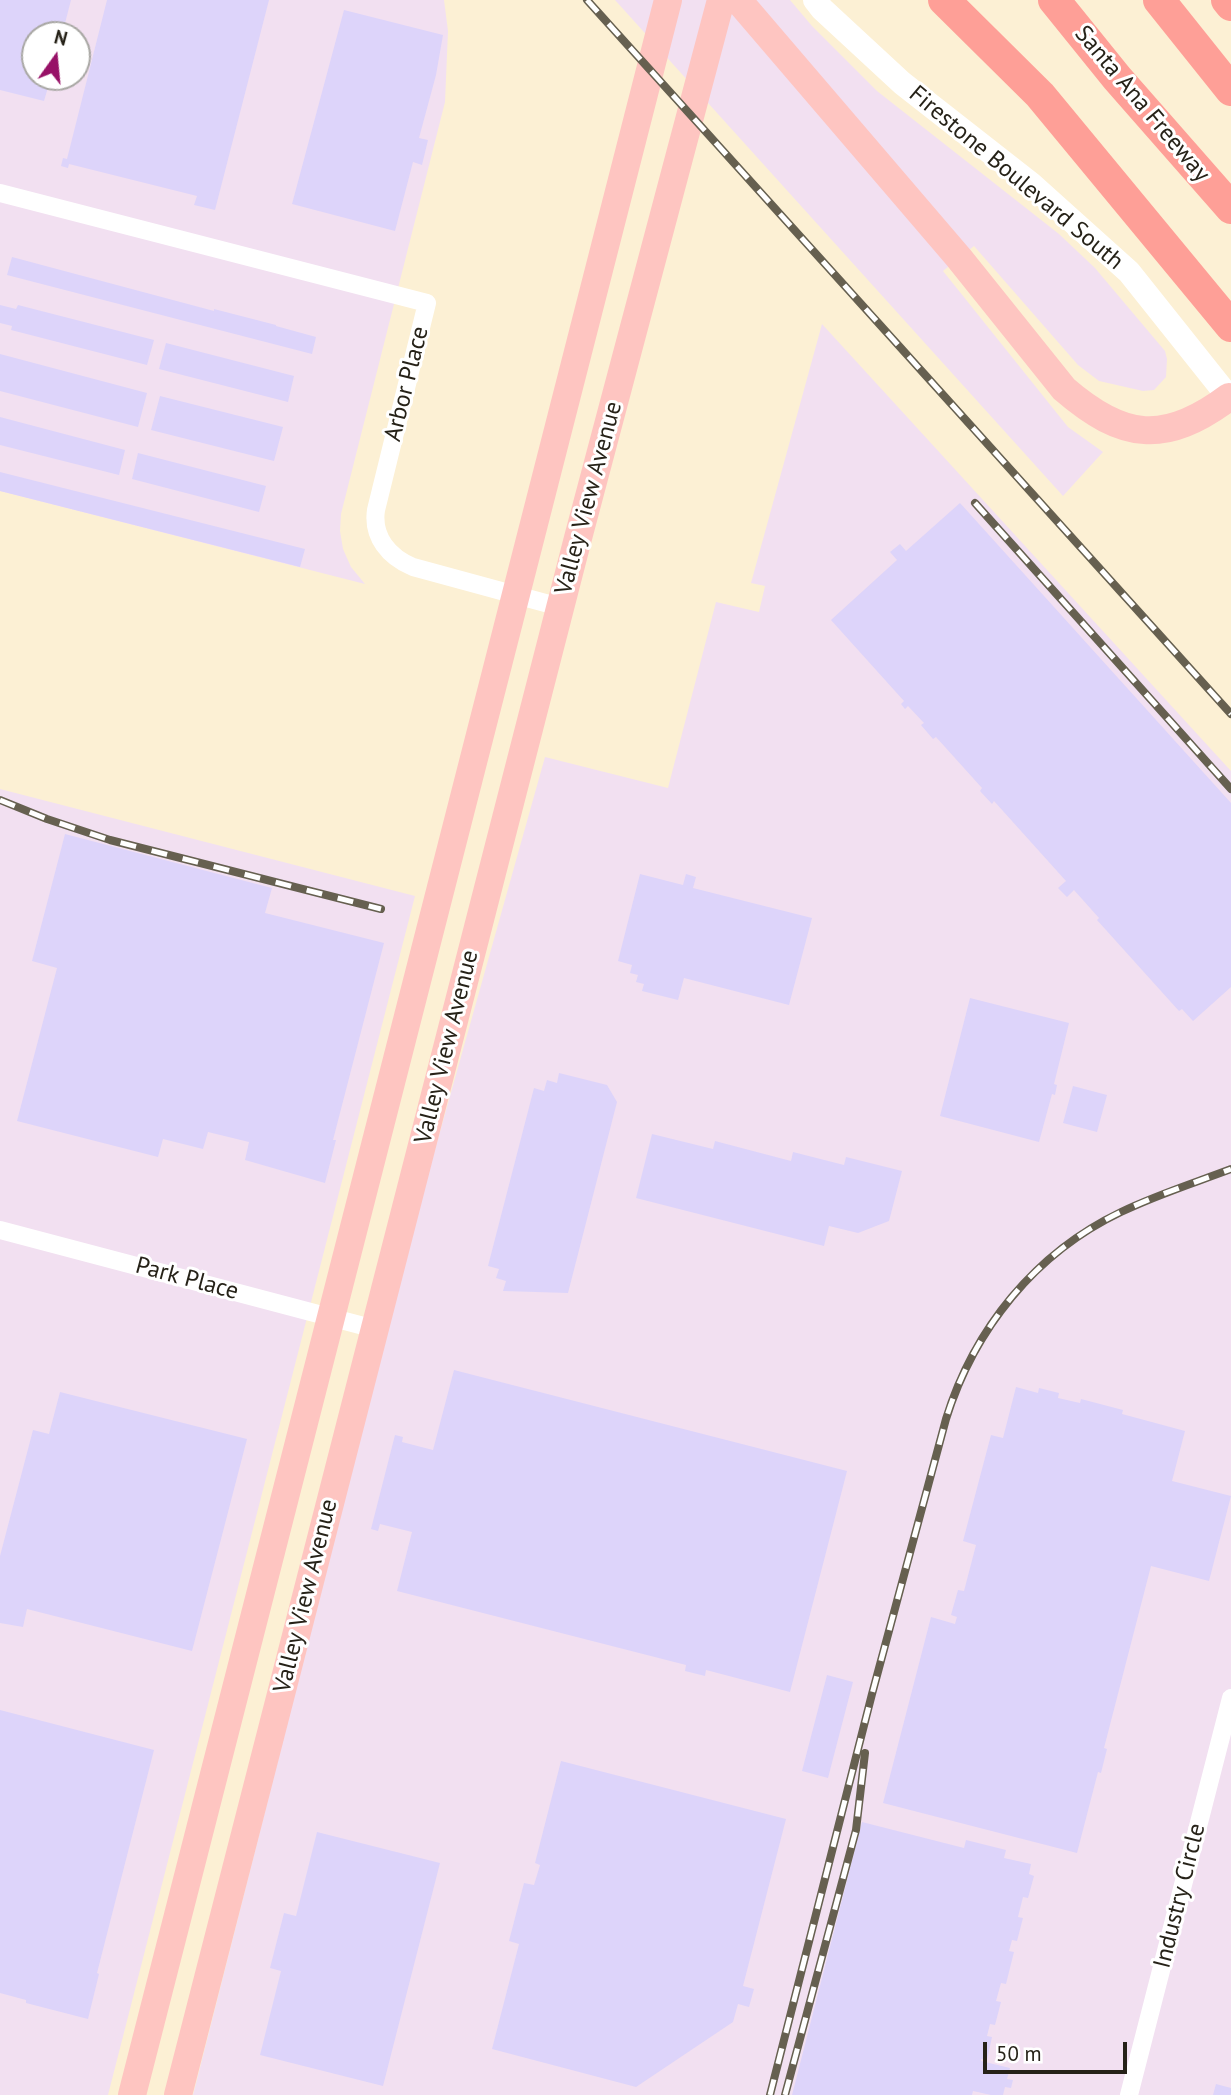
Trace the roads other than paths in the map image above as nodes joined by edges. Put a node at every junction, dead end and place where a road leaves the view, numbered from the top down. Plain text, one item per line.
1 (668, 0) edge
2 (720, 0) edge
3 (738, 0) edge
4 (815, 0) edge
5 (944, 0) edge
6 (1055, 0) edge
7 (1159, 0) edge
8 (1227, 0) edge
9 (1231, 5) edge
10 (1231, 90) edge
11 (0, 193) edge
12 (1231, 208) edge
13 (1231, 326) edge
14 (1230, 398) edge
15 (517, 596) junction
16 (560, 607) junction
17 (0, 1230) edge
18 (332, 1317) junction
19 (375, 1329) junction
20 (1231, 1698) edge
21 (132, 2095) edge
22 (178, 2095) edge
23 (1129, 2095) edge

1 - 15 main road, Valley View Avenue
2 - 16 main road, Valley View Avenue
3 - 14 main road
4 - 14 street, Firestone Boulevard South
5 - 13 highway
6 - 12 highway, Santa Ana Freeway
7 - 10 highway
8 - 9 highway
11 - 15 street, Arbor Place
15 - 16 street, Arbor Place
15 - 18 main road, Valley View Avenue
16 - 19 main road, Valley View Avenue
17 - 18 street, Park Place
18 - 19 street, Park Place
18 - 21 main road, Valley View Avenue
19 - 22 main road, Valley View Avenue
20 - 23 street, Industry Circle

